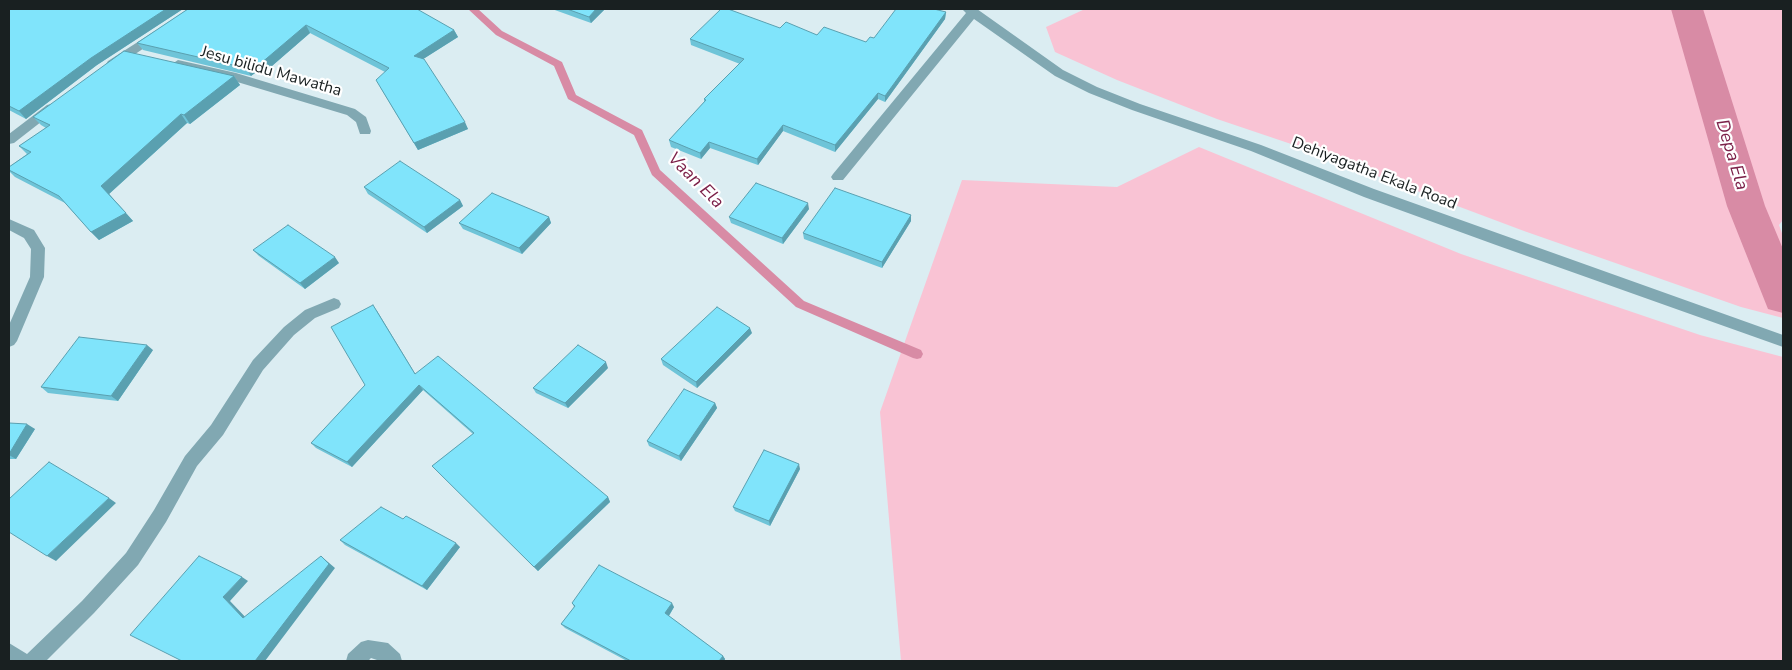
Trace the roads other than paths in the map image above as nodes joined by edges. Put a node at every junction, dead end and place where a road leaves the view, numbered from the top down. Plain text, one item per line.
1 (970, 10) edge
2 (168, 26) edge
3 (128, 53) junction
4 (147, 57) edge
5 (166, 61) edge
6 (102, 70) edge
7 (62, 100) edge
8 (366, 131) dead end
9 (9, 140) edge
10 (838, 178) dead end
11 (9, 224) edge
12 (334, 304) dead end
13 (1783, 340) edge
14 (9, 342) edge
15 (9, 652) edge
16 (22, 661) edge
17 (33, 661) edge
18 (355, 661) edge
19 (393, 661) edge

1 - 10 street
1 - 13 street, Dehiyagatha Ekala Road
2 - 3 street
3 - 4 street
3 - 6 street
5 - 8 street, Jesu bilidu Mawatha
7 - 9 street
11 - 14 street
12 - 17 street
15 - 16 street
18 - 19 street

